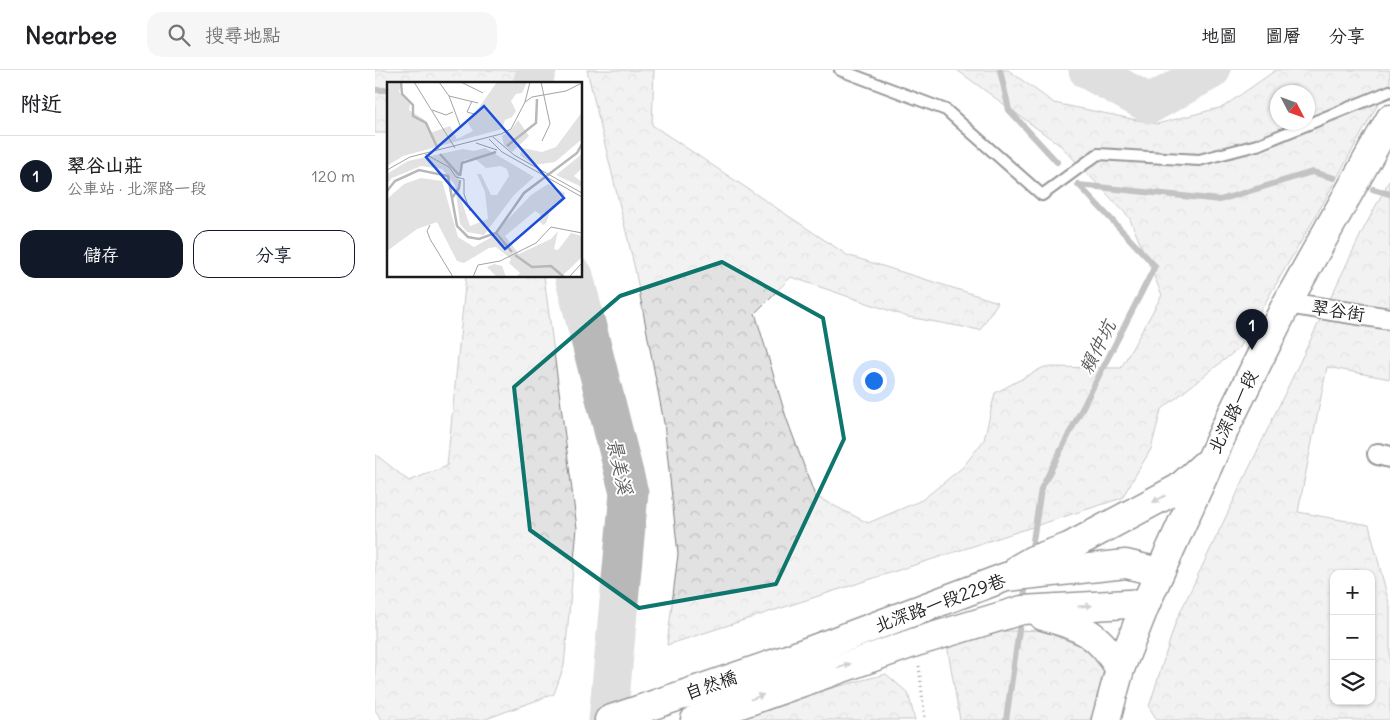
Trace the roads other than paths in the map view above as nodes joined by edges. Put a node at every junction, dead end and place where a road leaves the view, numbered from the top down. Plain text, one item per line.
1 (840, 70) edge
2 (1390, 91) edge
3 (1390, 118) edge
4 (1287, 303) junction
5 (1390, 320) edge
6 (1211, 458) junction
7 (1159, 572) junction
8 (1006, 577) junction
9 (1146, 603) junction
10 (1023, 610) junction
11 (1120, 669) junction
12 (792, 671) junction
13 (609, 720) edge
14 (695, 720) edge
15 (1106, 720) edge

1 - 2 lane
3 - 4 main road, 北深路一段
4 - 5 street, 翠谷街
4 - 6 main road, 北深路一段
6 - 7 main road, 北深路一段
6 -> 8 main road
7 - 8 main road, 北深路一段229巷
7 - 9 main road, 北深路一段
8 - 12 main road, 北深路一段229巷
10 -> 9 main road, 北深路一段229巷
9 - 11 main road, 北深路一段
10 - 11 main road
12 -> 10 main road, 北深路一段229巷
11 - 15 main road, 北深路一段
12 - 13 main road, 自然橋
14 -> 12 main road, 自然橋

